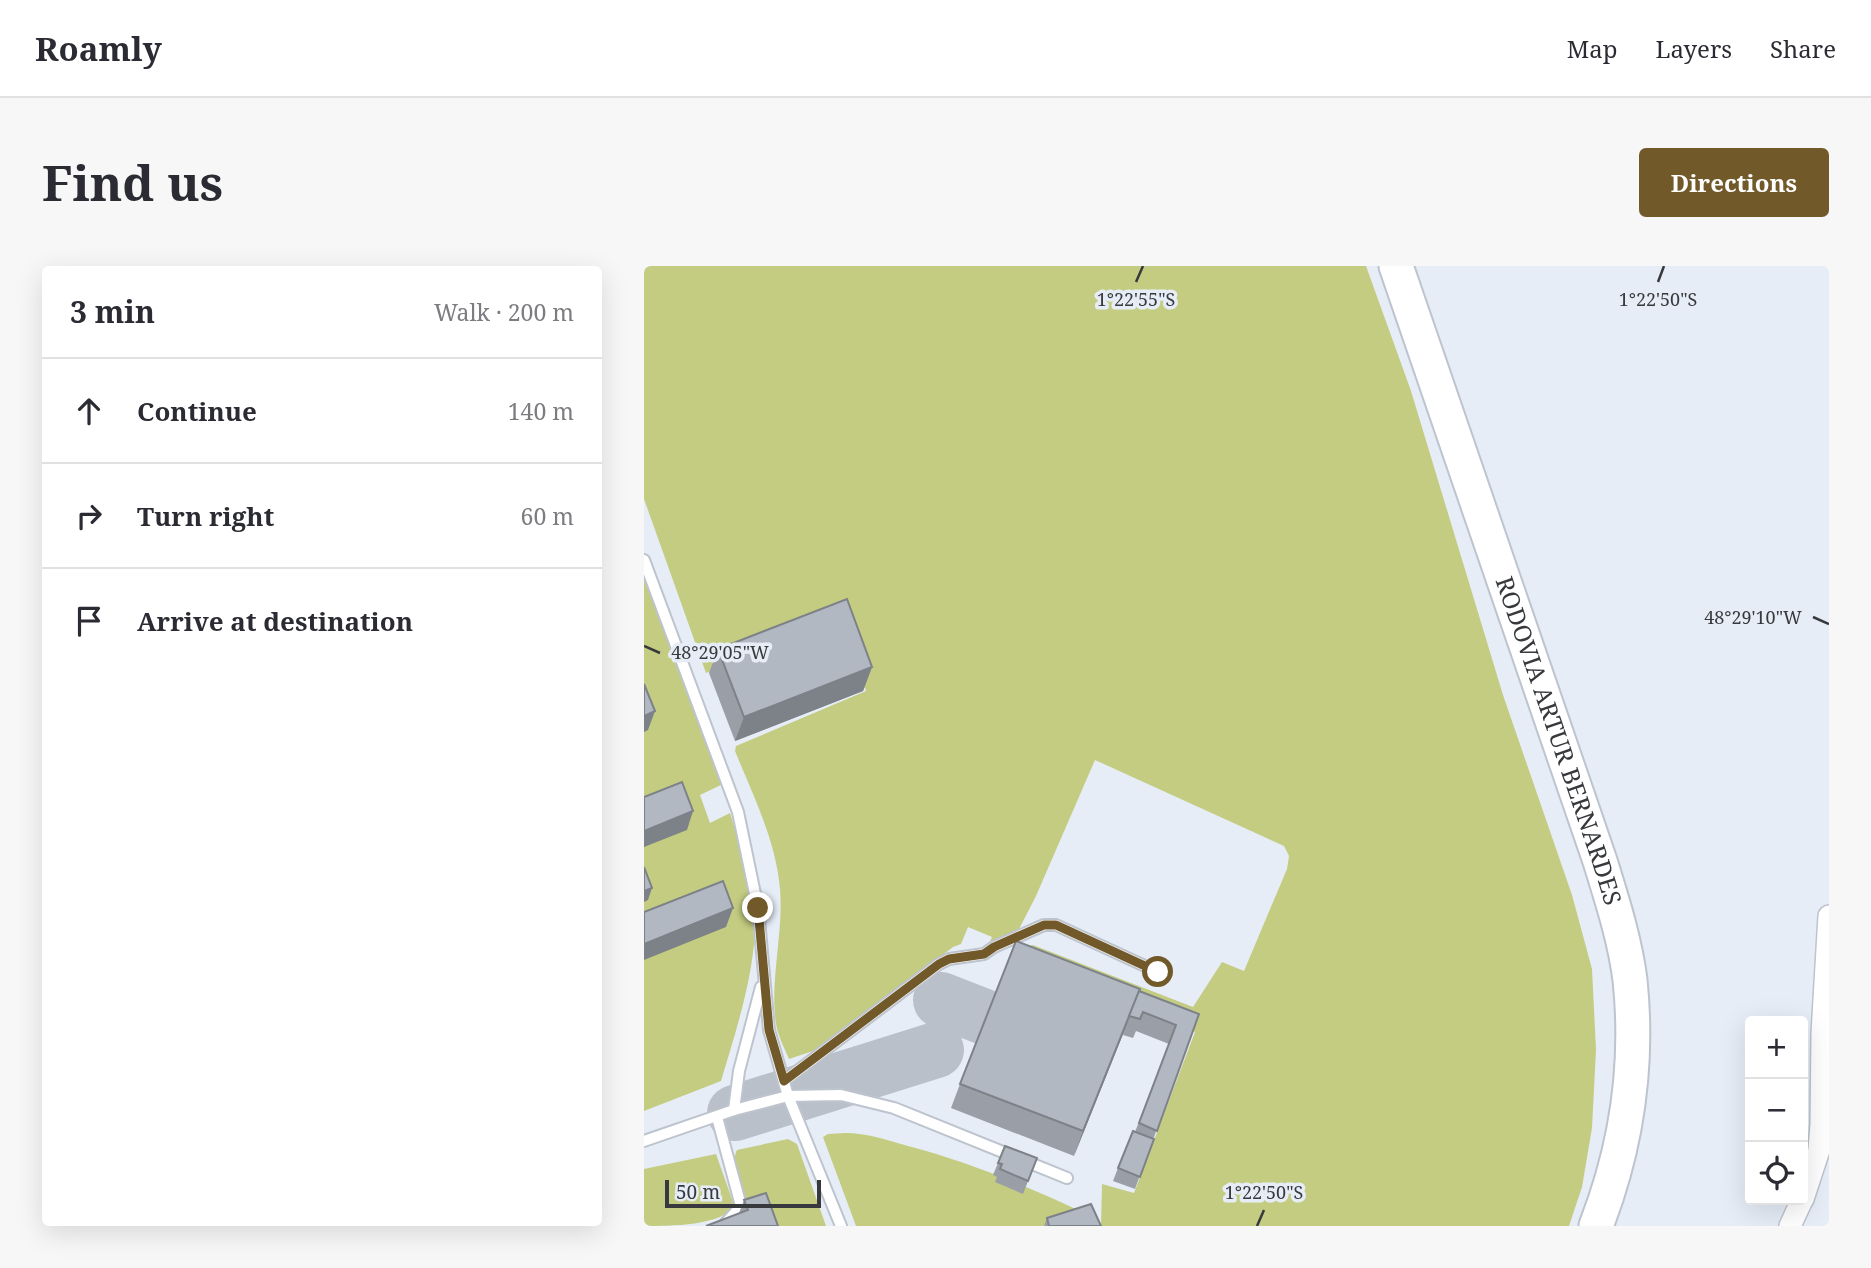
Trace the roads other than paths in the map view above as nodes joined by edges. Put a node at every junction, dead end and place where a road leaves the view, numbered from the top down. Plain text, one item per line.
1 (1396, 266) edge
2 (644, 560) edge
3 (1829, 916) edge
4 (1158, 972) dead end
5 (763, 981) junction
6 (784, 1081) junction
7 (788, 1096) junction
8 (734, 1110) junction
9 (717, 1117) junction
10 (644, 1141) edge
11 (1067, 1178) dead end
12 (1808, 1184) edge
13 (1800, 1205) edge
14 (723, 1226) edge
15 (841, 1226) edge
16 (1596, 1226) edge
17 (1790, 1226) edge

1 - 16 main road, RODOVIA ARTUR BERNARDES
2 - 5 lane
3 - 12 street
4 - 6 lane
5 - 6 lane
5 - 8 lane
6 - 7 lane
7 - 8 lane
7 - 11 lane
7 - 15 lane
8 - 9 lane
9 - 10 lane
9 - 14 lane
13 - 17 street

